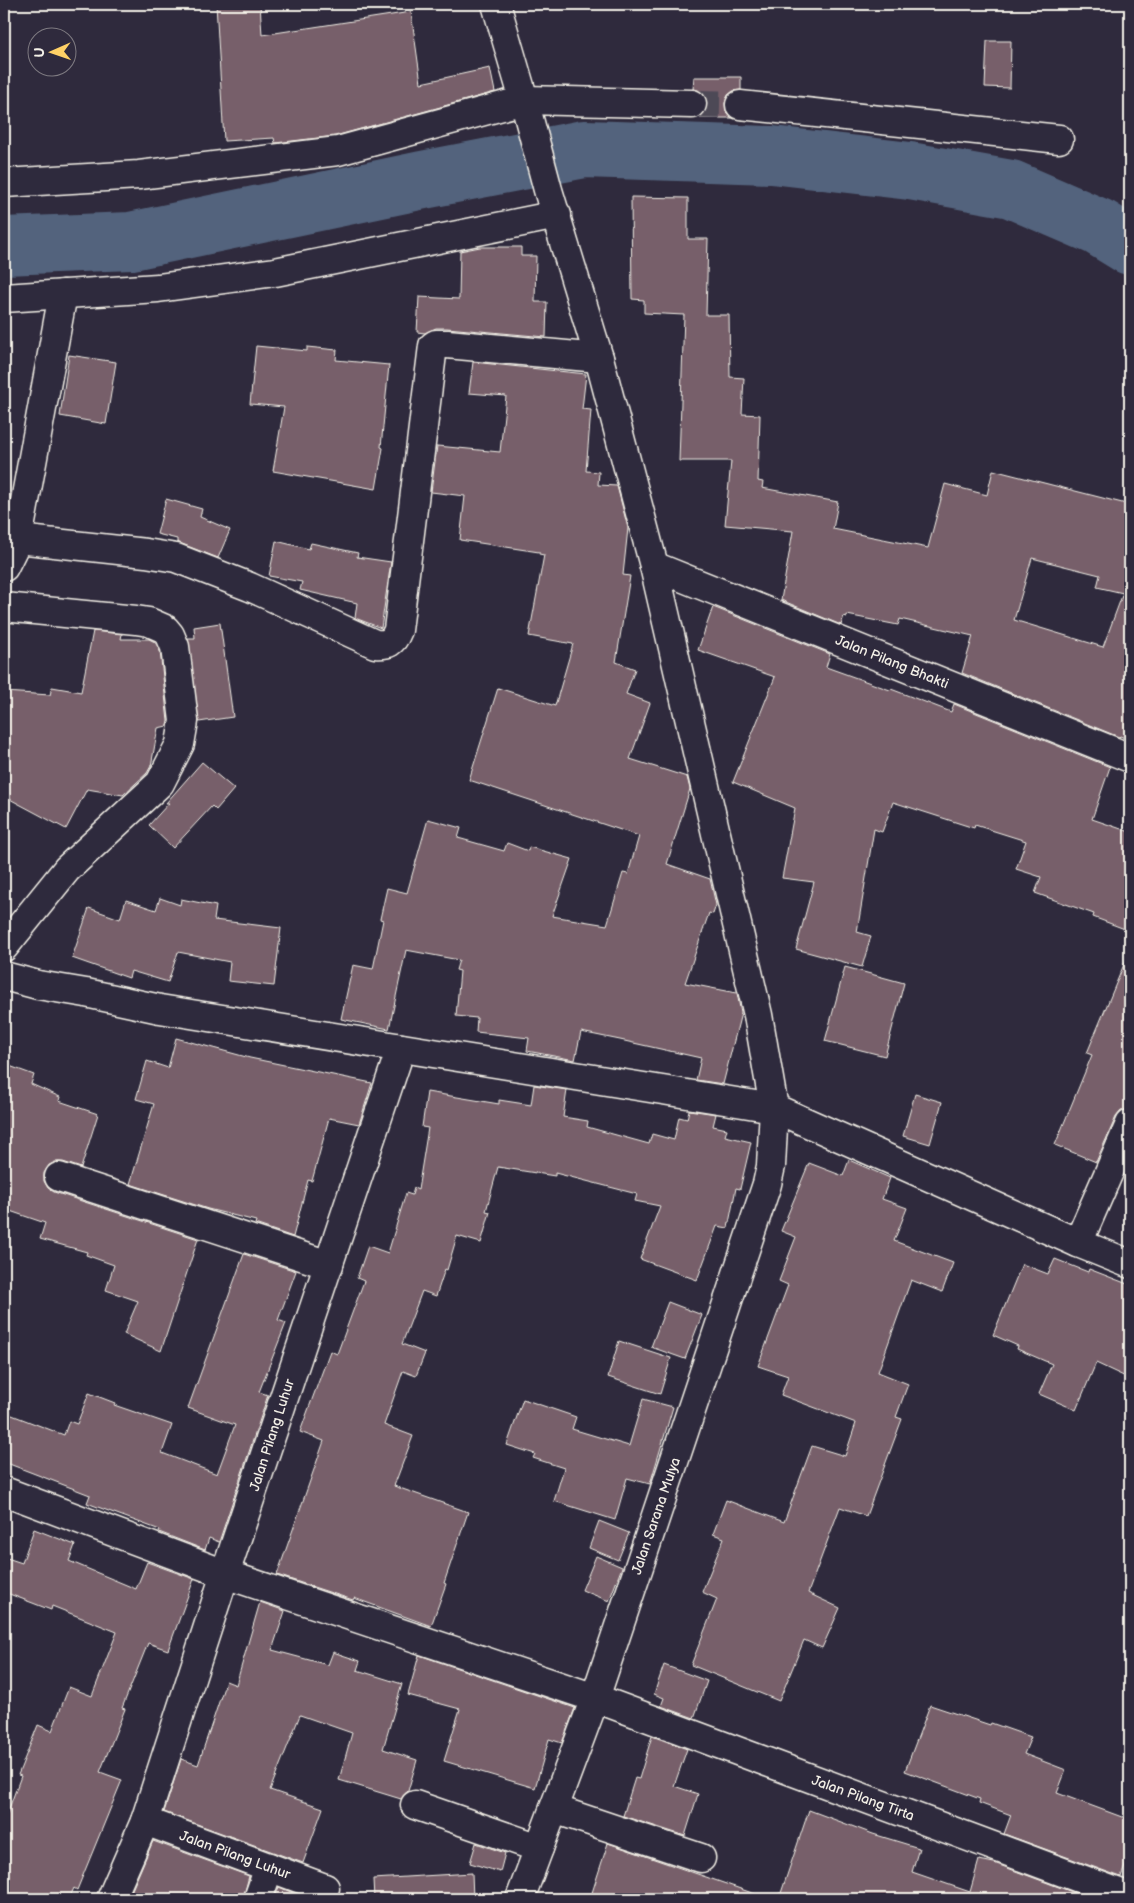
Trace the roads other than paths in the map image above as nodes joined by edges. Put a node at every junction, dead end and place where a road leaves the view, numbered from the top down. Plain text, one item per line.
1 (496, 4) edge
2 (692, 104) tunnel mouth
3 (740, 105) tunnel mouth
4 (526, 110) junction
5 (1059, 139) dead end
6 (4, 183) edge
7 (557, 215) junction
8 (63, 294) junction
9 (4, 298) edge
10 (599, 358) junction
11 (18, 538) junction
12 (654, 566) junction
13 (4, 567) edge
14 (4, 607) edge
15 (1130, 758) edge
16 (4, 947) edge
17 (4, 976) edge
18 (401, 1048) junction
19 (774, 1118) junction
20 (1130, 1124) edge
21 (59, 1177) dead end
22 (1078, 1243) junction
23 (1130, 1264) edge
24 (329, 1265) junction
25 (4, 1491) edge
26 (225, 1574) junction
27 (595, 1698) junction
28 (415, 1805) dead end
29 (554, 1809) junction
30 (145, 1822) junction
31 (539, 1848) junction
32 (701, 1858) dead end
33 (269, 1867) junction
34 (325, 1888) dead end
35 (1130, 1897) edge
36 (112, 1899) edge
37 (258, 1899) edge
38 (520, 1899) edge

1 - 4 street, Jalan Sarana Mulya
2 - 4 street
3 - 5 street
4 - 6 street
4 - 7 street, Jalan Sarana Mulya
7 - 8 street
7 - 10 street, Jalan Sarana Mulya
8 - 9 street
8 - 11 street
10 - 11 street
10 - 12 street, Jalan Sarana Mulya
11 - 13 street
12 - 15 street, Jalan Pilang Bhakti
12 - 19 street, Jalan Sarana Mulya
14 - 16 street
17 - 18 street
18 - 19 street
18 - 24 street, Jalan Pilang Luhur
19 - 22 street
19 - 27 street, Jalan Sarana Mulya
20 - 22 street
21 - 24 street
22 - 23 street
24 - 26 street, Jalan Pilang Luhur
25 - 26 street, Jalan Pilang Tirta
26 - 27 street, Jalan Pilang Tirta
26 - 30 street, Jalan Pilang Luhur
27 - 29 street, Jalan Sarana Mulya
27 - 35 street, Jalan Pilang Tirta
28 - 31 street
29 - 31 street, Jalan Sarana Mulya
29 - 32 street
30 - 33 street, Jalan Pilang Luhur
30 - 36 street, Jalan Pilang Luhur
31 - 38 street, Jalan Sarana Mulya
33 - 34 street, Jalan Pilang Luhur
33 - 37 street

